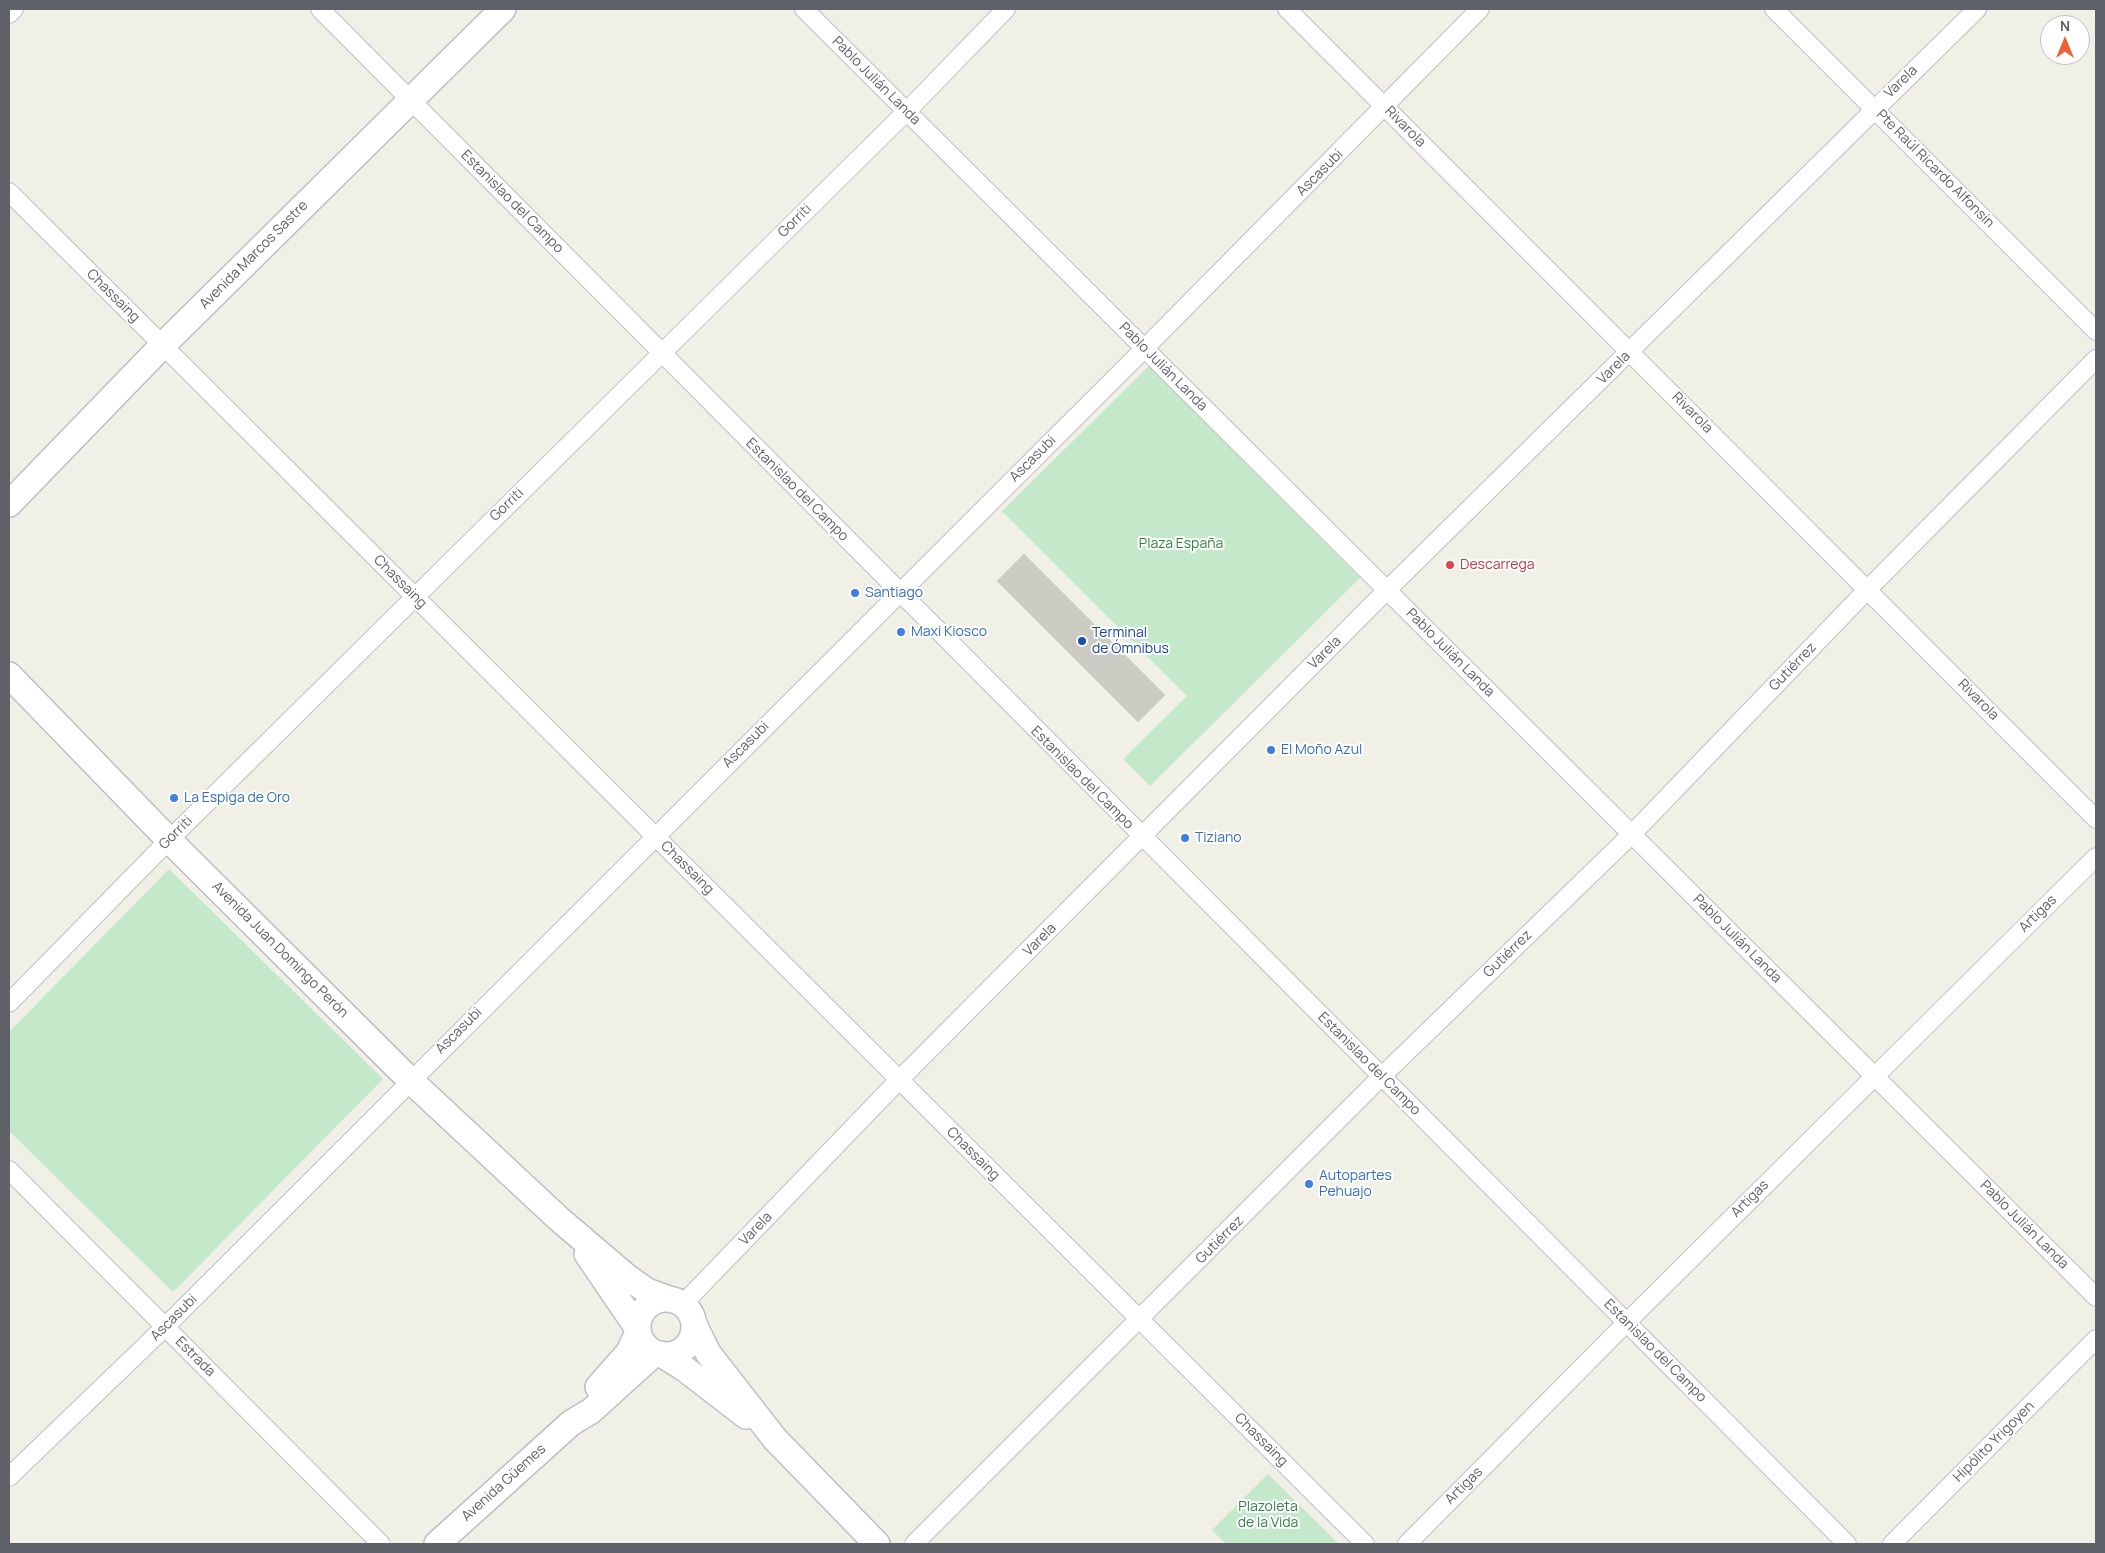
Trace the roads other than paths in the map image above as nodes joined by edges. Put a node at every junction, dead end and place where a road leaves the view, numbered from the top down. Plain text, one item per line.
1 (14, 9) edge
2 (320, 9) edge
3 (503, 9) edge
4 (804, 9) edge
5 (1006, 9) edge
6 (1287, 9) edge
7 (1480, 9) edge
8 (1774, 9) edge
9 (1977, 9) edge
10 (9, 14) edge
11 (411, 100) junction
12 (1385, 107) junction
13 (1874, 108) junction
14 (906, 111) junction
15 (9, 192) edge
16 (2096, 331) edge
17 (163, 346) junction
18 (1145, 348) junction
19 (1630, 352) junction
20 (661, 353) junction
21 (2096, 359) edge
22 (9, 504) edge
23 (1387, 590) junction
24 (1867, 590) junction
25 (898, 592) junction
26 (414, 596) junction
27 (9, 675) edge
28 (2096, 819) edge
29 (1632, 834) junction
30 (655, 837) junction
31 (1142, 837) junction
32 (169, 840) junction
33 (2096, 857) edge
34 (9, 1003) edge
35 (1382, 1076) junction
36 (1874, 1076) junction
37 (410, 1080) junction
38 (899, 1080) junction
39 (9, 1170) edge
40 (559, 1219) junction
41 (2096, 1297) edge
42 (682, 1309) junction
43 (1140, 1320) junction
44 (1627, 1322) junction
45 (165, 1327) junction
46 (638, 1331) junction
47 (2096, 1339) edge
48 (658, 1354) junction
49 (571, 1423) junction
50 (775, 1438) junction
51 (9, 1477) edge
52 (382, 1544) edge
53 (438, 1544) edge
54 (877, 1544) edge
55 (914, 1544) edge
56 (1365, 1544) edge
57 (1406, 1544) edge
58 (1847, 1544) edge
59 (1892, 1544) edge

1 - 10 street
2 - 11 street, Estanislao del Campo
3 - 11 main road, Avenida Marcos Sastre
4 - 14 street, Pablo Julián Landa
5 - 14 street, Gorriti
6 - 12 street, Rivarola
7 - 12 street, Ascasubi
8 - 13 street, Pte Raúl Ricardo Alfonsín
9 - 13 street, Varela
11 - 17 main road, Avenida Marcos Sastre
11 - 20 street, Estanislao del Campo
12 - 18 street, Ascasubi
12 - 19 street, Rivarola
13 - 16 street, Pte Raúl Ricardo Alfonsín
13 - 19 street, Varela
14 - 18 street, Pablo Julián Landa
14 - 20 street, Gorriti
15 - 17 street, Chassaing
17 - 22 main road, Avenida Marcos Sastre
17 - 26 street, Chassaing
18 - 23 street, Pablo Julián Landa
18 - 25 street, Ascasubi
19 - 23 street, Varela
19 - 24 street, Rivarola
20 - 25 street, Estanislao del Campo
20 - 26 street, Gorriti
21 - 24 street, Gutiérrez
23 - 29 street, Pablo Julián Landa
23 - 31 street, Varela
24 - 28 street, Rivarola
24 - 29 street, Gutiérrez
25 - 30 street, Ascasubi
25 - 31 street, Estanislao del Campo
26 - 30 street, Chassaing
26 - 32 street, Gorriti
27 - 32 main road, Avenida Juan Domingo Perón
29 - 35 street, Gutiérrez
29 - 36 street, Pablo Julián Landa
30 - 37 street, Ascasubi
30 - 38 street, Chassaing
31 - 35 street, Estanislao del Campo
31 - 38 street, Varela
32 - 34 street, Gorriti
32 - 37 main road, Avenida Juan Domingo Perón
33 - 36 street, Artigas
35 - 43 street, Gutiérrez
35 - 44 street, Estanislao del Campo
36 - 41 street, Pablo Julián Landa
36 - 44 street, Artigas
37 - 40 main road, Avenida Juan Domingo Perón
37 - 45 street, Ascasubi
38 - 42 street, Varela
38 - 43 street, Chassaing
39 - 45 street, Estrada
40 - 42 main road, Avenida Juan Domingo Perón
40 - 46 main road, Avenida Juan Domingo Perón
42 - 46 main road
42 - 48 main road
42 - 50 main road
43 - 55 street, Gutiérrez
43 - 56 street, Chassaing
44 - 57 street, Artigas
44 - 58 street, Estanislao del Campo
45 - 51 street, Ascasubi
45 - 52 street, Estrada
46 - 48 main road
46 - 49 main road, Avenida Güemes
47 - 59 street, Hipólito Yrigoyen
48 - 49 main road, Avenida Güemes
48 - 50 main road
49 - 53 main road, Avenida Güemes
50 - 54 main road

